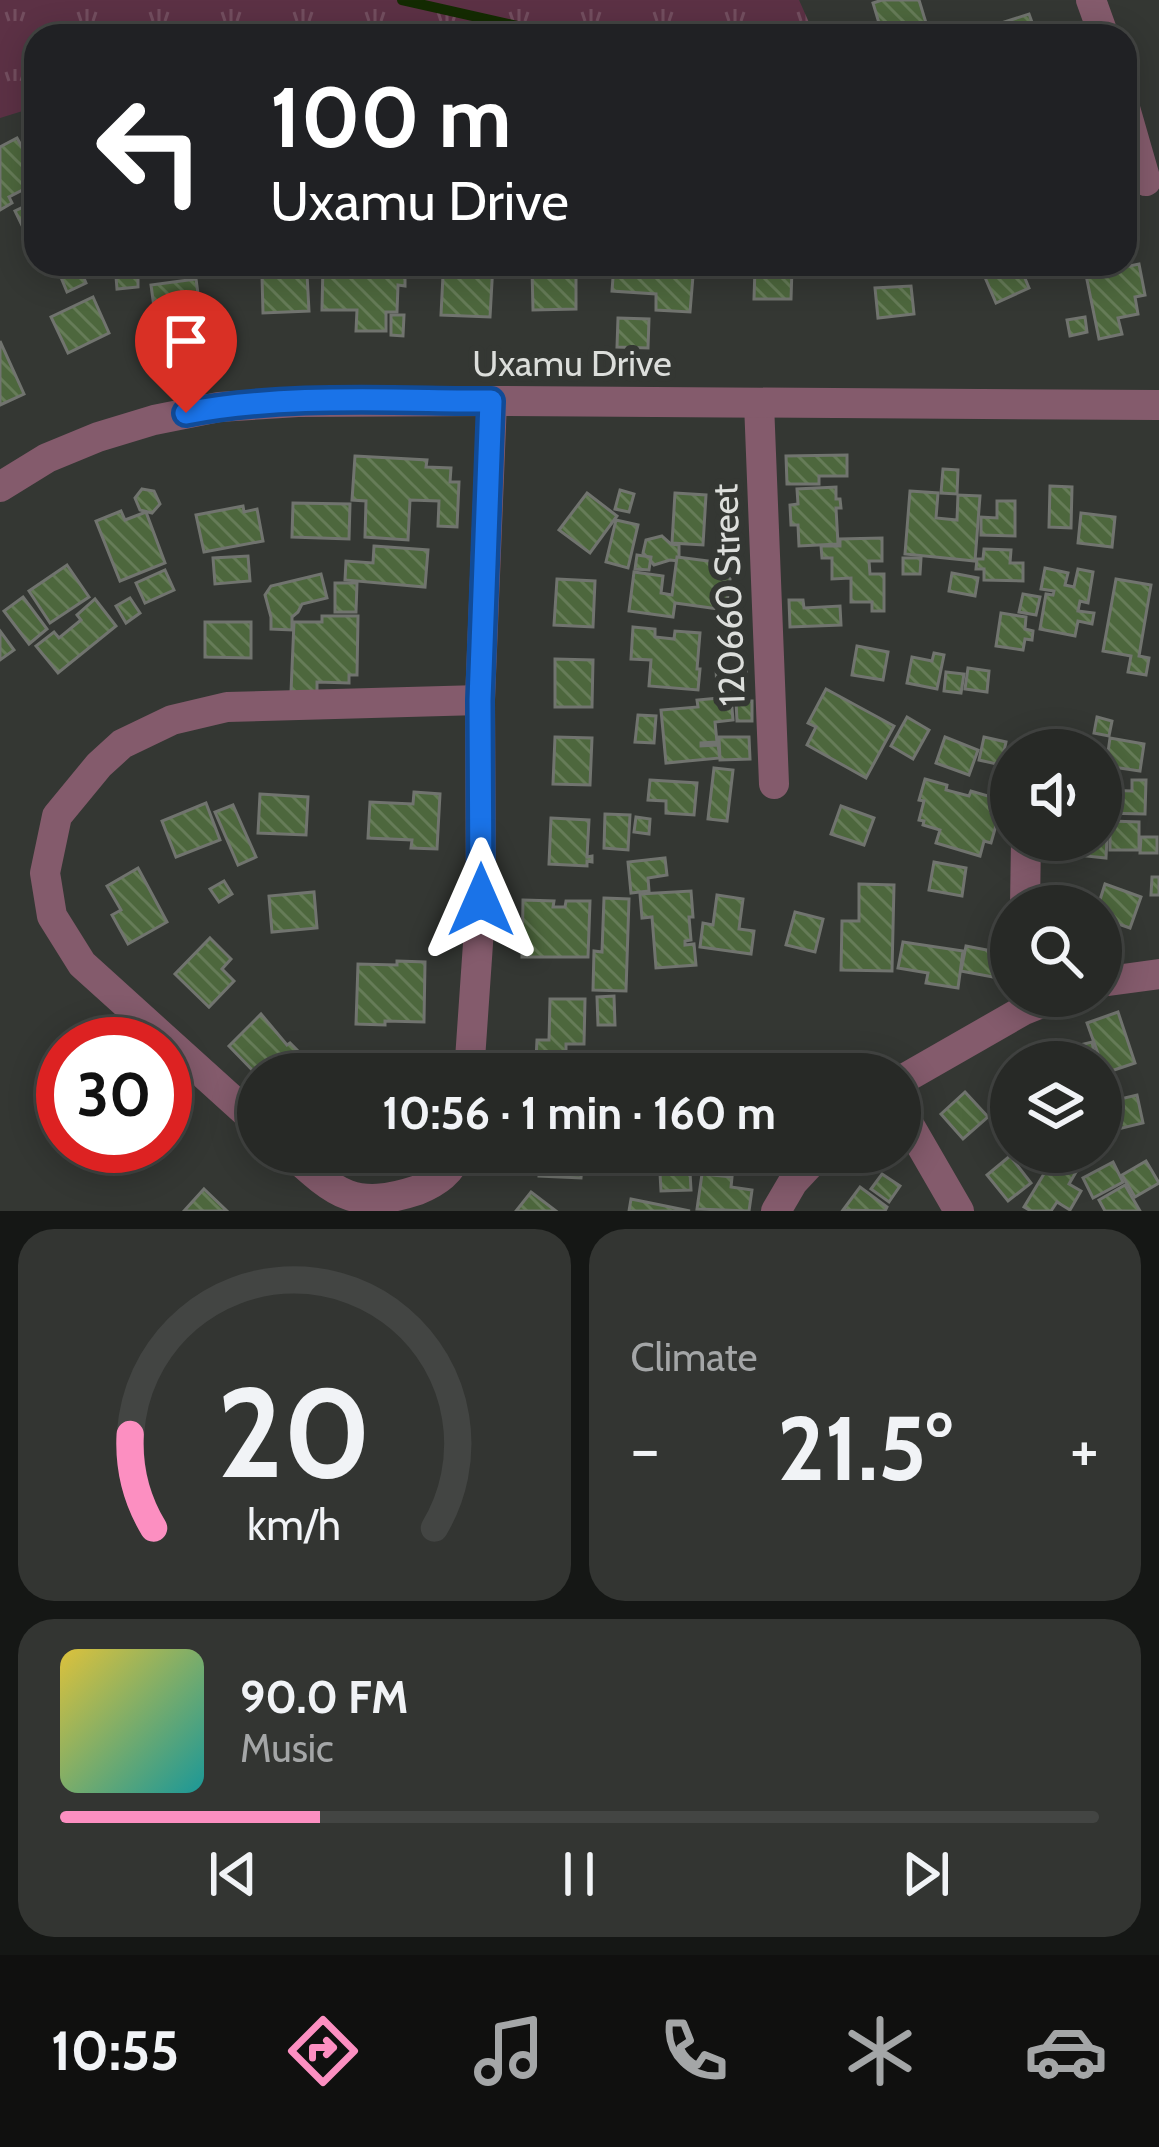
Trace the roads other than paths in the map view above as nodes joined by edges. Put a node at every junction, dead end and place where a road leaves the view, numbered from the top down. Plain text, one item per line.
1 (1137, 148) edge
2 (1147, 181) dead end
3 (491, 401) junction
4 (759, 404) junction
5 (1159, 405) edge
6 (0, 487) edge
7 (480, 700) junction
8 (774, 784) dead end
9 (1122, 982) edge
10 (1156, 983) edge
11 (1002, 1017) edge
12 (470, 1053) edge
13 (921, 1068) edge
14 (237, 1104) edge
15 (921, 1145) edge
16 (313, 1173) edge
17 (447, 1173) edge
18 (801, 1173) edge
19 (776, 1211) edge
20 (959, 1211) edge

1 - 2 street
3 - 4 street, Uxamu Drive
3 - 6 street, Uxamu Drive
3 - 7 street
4 - 5 street, Uxamu Drive
4 - 8 street, 120660 Street
7 - 12 street
7 - 14 street
9 - 10 street
11 - 13 street
15 - 20 street
16 - 17 street
18 - 19 street

